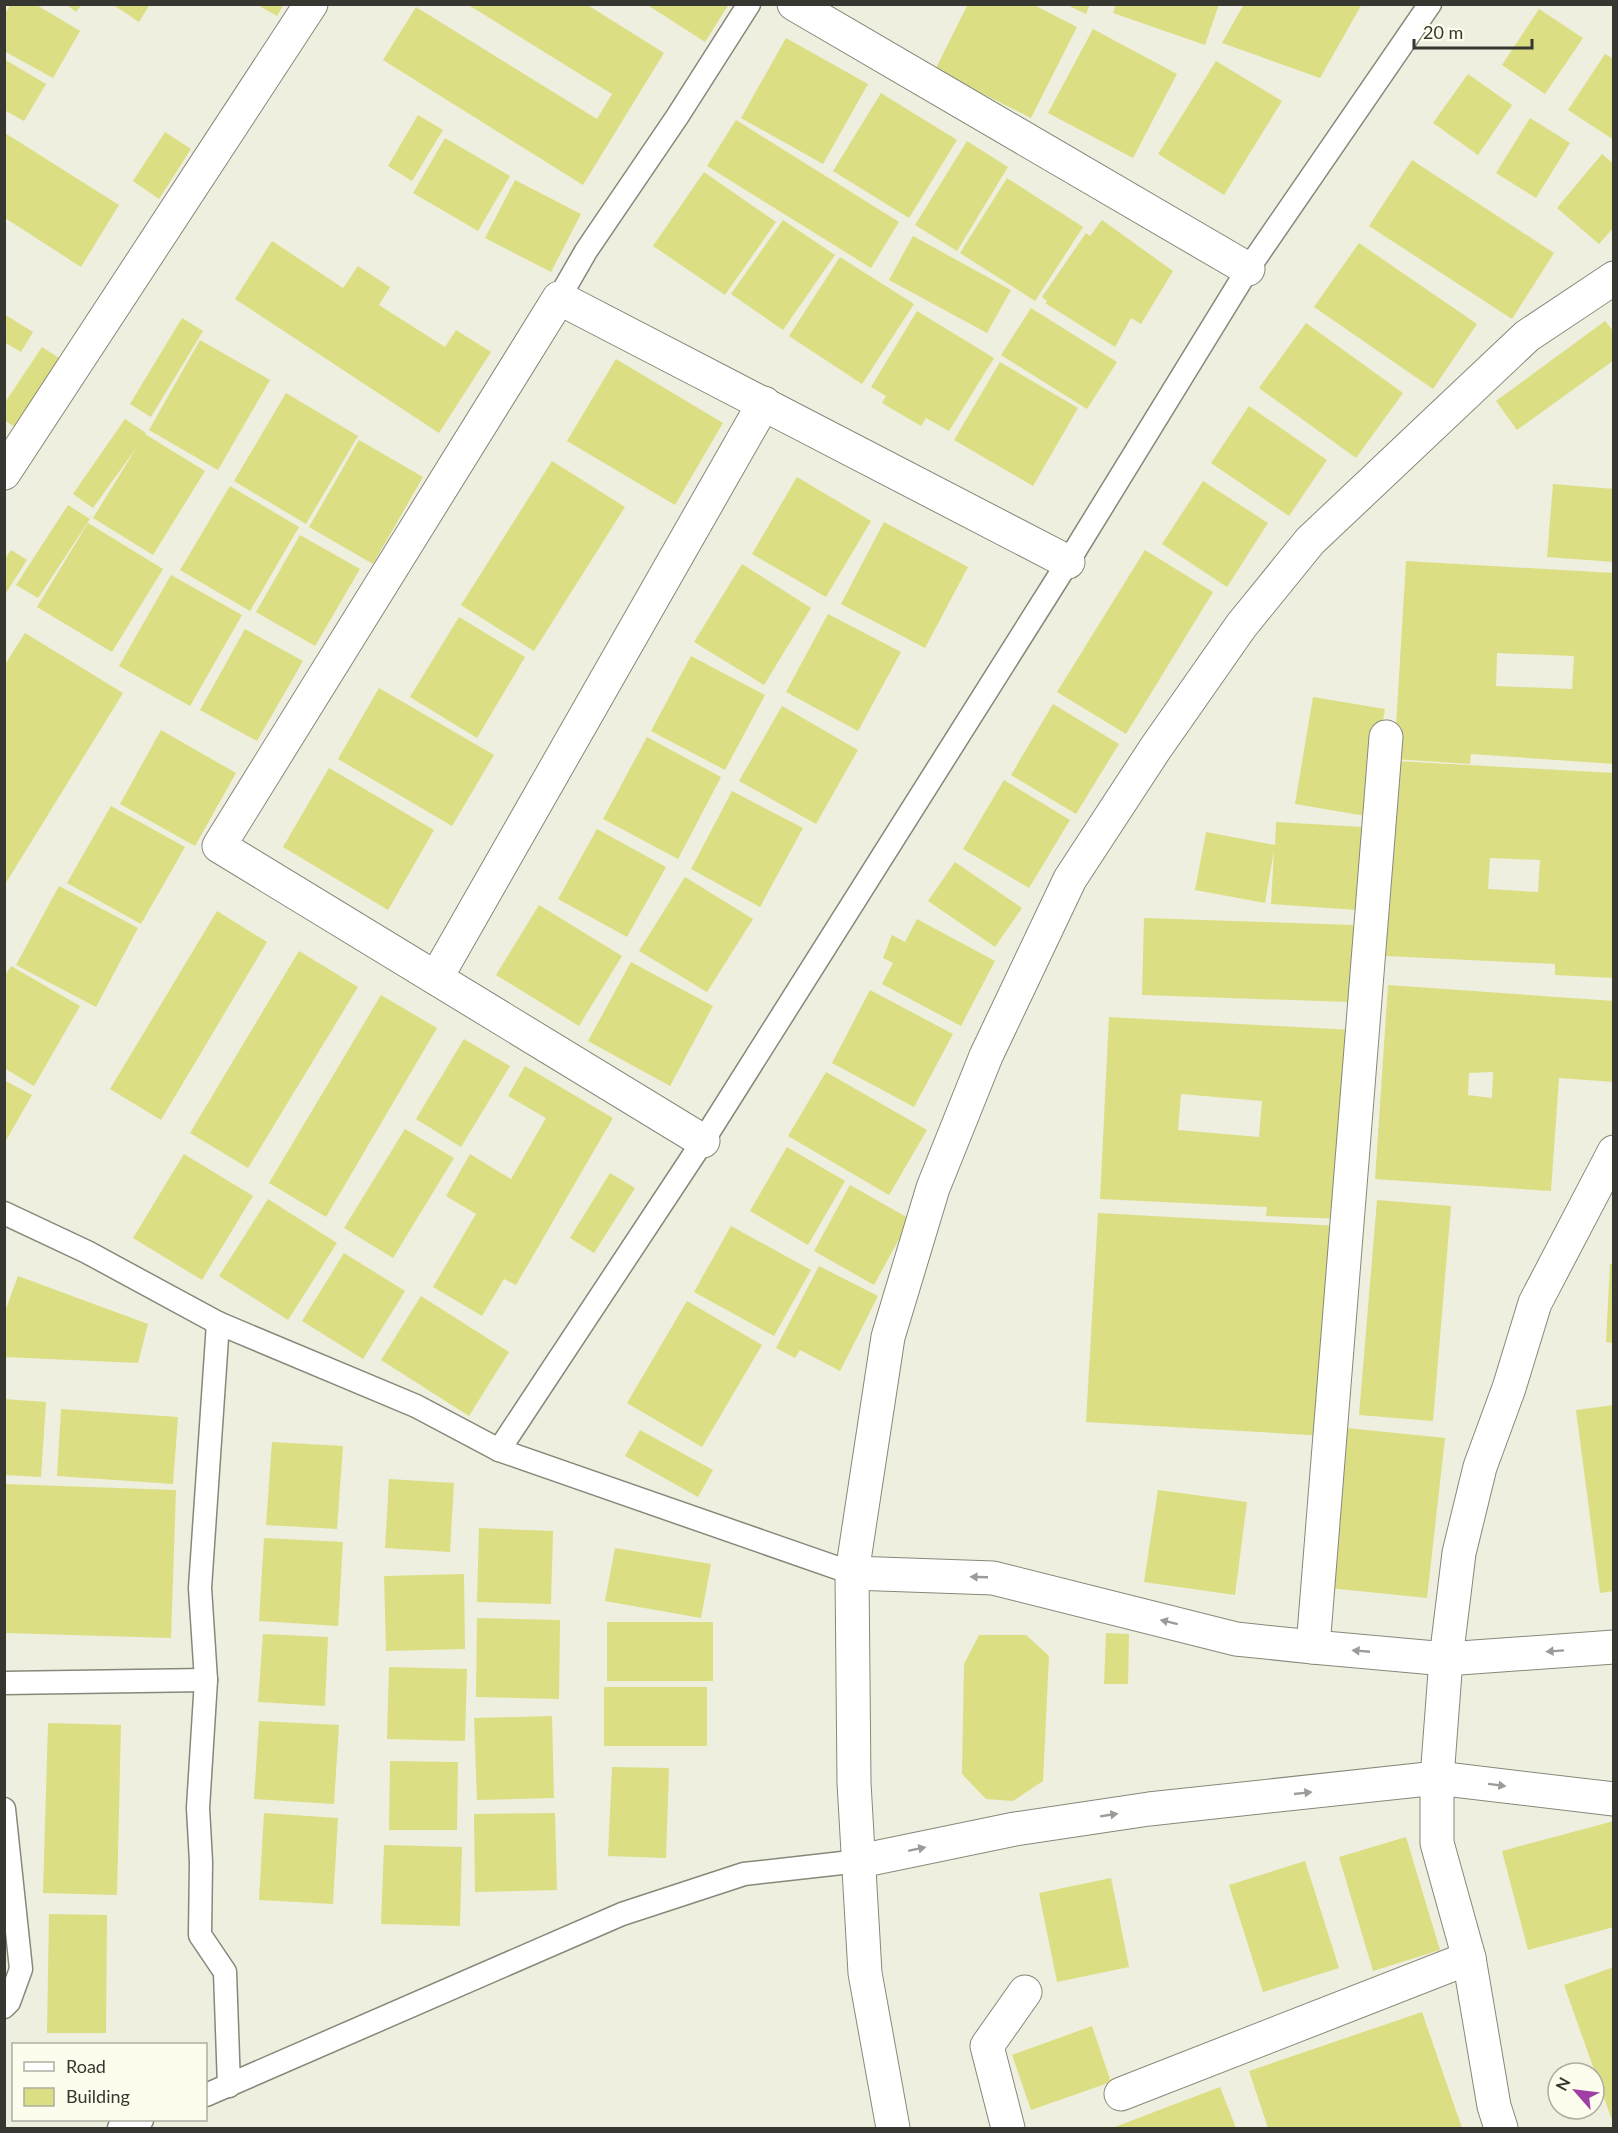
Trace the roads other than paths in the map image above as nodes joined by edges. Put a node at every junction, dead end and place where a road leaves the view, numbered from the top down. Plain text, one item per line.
1 (311, 4) edge
2 (749, 4) edge
3 (794, 4) edge
4 (1430, 4) edge
5 (1248, 269) junction
6 (1614, 278) edge
7 (558, 298) junction
8 (764, 403) junction
9 (4, 473) edge
10 (1068, 562) junction
11 (1386, 737) dead end
12 (436, 978) junction
13 (703, 1141) junction
14 (1614, 1152) edge
15 (4, 1214) edge
16 (218, 1323) junction
17 (499, 1450) junction
18 (852, 1573) junction
19 (1313, 1647) junction
20 (1614, 1647) edge
21 (1446, 1659) junction
22 (206, 1680) junction
23 (4, 1683) edge
24 (1437, 1778) junction
25 (1614, 1800) edge
26 (4, 1809) edge
27 (860, 1862) junction
28 (1469, 1958) junction
29 (1025, 1992) dead end
30 (4, 2007) edge
31 (229, 2086) junction
32 (1121, 2094) dead end
33 (207, 2095) edge
34 (139, 2121) edge
35 (119, 2128) edge
36 (893, 2128) edge
37 (1008, 2128) edge
38 (1501, 2128) edge

1 - 9 street
2 - 7 lane
3 - 5 street
4 - 5 lane
5 - 10 lane
6 - 18 street
7 - 8 street
7 - 12 street
8 - 10 street
8 - 12 street
10 - 13 lane
11 - 19 street
12 - 13 street
13 - 17 lane
14 - 21 street
15 - 16 lane
16 - 17 lane
16 - 22 lane
17 - 18 lane
19 -> 18 street
18 - 27 street
21 -> 19 street
20 -> 21 street
21 - 24 street
22 - 23 lane
22 - 31 lane
24 -> 25 street
27 -> 24 street
24 - 28 street
26 - 30 lane
27 - 31 lane
27 - 36 street
28 - 32 street
28 - 38 street
29 - 37 street
31 - 33 lane
34 - 35 lane

